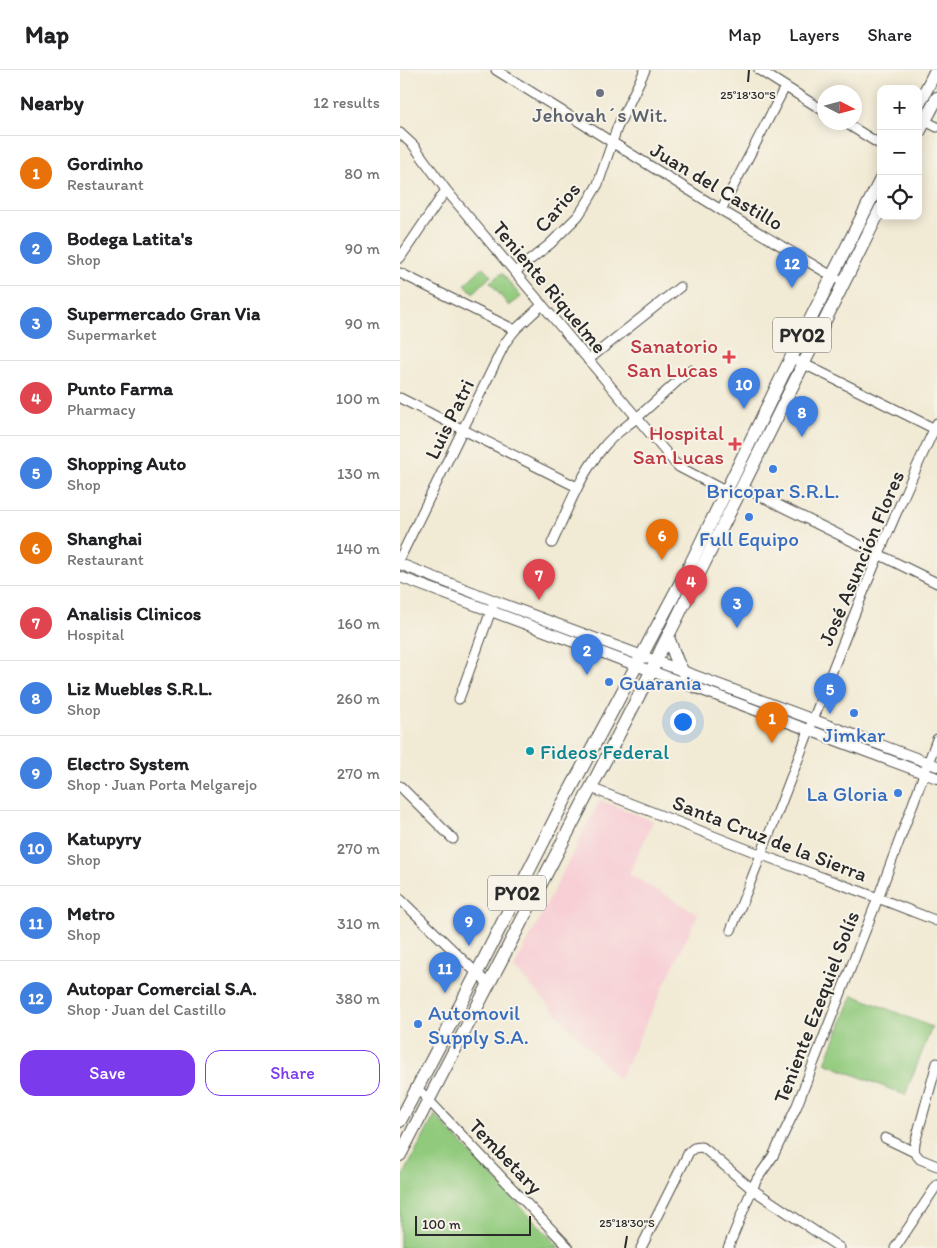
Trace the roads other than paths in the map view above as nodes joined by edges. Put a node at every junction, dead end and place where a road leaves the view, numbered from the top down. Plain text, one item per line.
1 (645, 70) edge
2 (759, 70) edge
3 (936, 70) edge
4 (499, 71) edge
5 (785, 87) junction
6 (922, 98) edge
7 (937, 98) edge
8 (817, 107) edge
9 (925, 121) junction
10 (937, 127) edge
11 (857, 130) edge
12 (920, 130) edge
13 (400, 134) edge
14 (612, 142) junction
15 (877, 143) edge
16 (877, 187) edge
17 (446, 190) junction
18 (721, 210) junction
19 (877, 216) edge
20 (400, 258) edge
21 (515, 272) junction
22 (400, 273) edge
23 (832, 277) junction
24 (844, 283) junction
25 (680, 287) dead end
26 (542, 305) junction
27 (515, 330) junction
28 (791, 358) junction
29 (588, 360) junction
30 (804, 363) junction
31 (690, 370) dead end
32 (400, 398) edge
33 (637, 417) junction
34 (936, 427) edge
35 (463, 430) junction
36 (577, 487) junction
37 (742, 487) junction
38 (725, 491) junction
39 (552, 543) dead end
40 (879, 554) junction
41 (400, 558) edge
42 (400, 564) edge
43 (400, 576) edge
44 (937, 583) edge
45 (493, 606) junction
46 (668, 637) junction
47 (647, 664) junction
48 (683, 672) junction
49 (459, 699) dead end
50 (813, 720) junction
51 (810, 730) junction
52 (937, 739) edge
53 (932, 764) edge
54 (924, 774) junction
55 (937, 778) edge
56 (400, 786) edge
57 (591, 788) junction
58 (453, 839) dead end
59 (762, 856) junction
60 (515, 898) junction
61 (878, 898) junction
62 (400, 899) edge
63 (529, 907) junction
64 (937, 921) edge
65 (731, 930) dead end
66 (477, 973) junction
67 (489, 985) junction
68 (937, 1063) edge
69 (417, 1088) junction
70 (428, 1100) junction
71 (400, 1122) edge
72 (412, 1132) junction
73 (885, 1138) dead end
74 (914, 1152) junction
75 (400, 1155) edge
76 (937, 1166) edge
77 (937, 1185) edge
78 (752, 1189) junction
79 (569, 1248) edge
80 (641, 1248) edge
81 (728, 1248) edge
82 (840, 1248) edge
83 (895, 1248) edge

1 - 14 street, Carios
2 - 5 street
3 - 6 highway
4 - 14 street, Juan del Castillo
5 - 8 street
5 - 18 street
7 - 9 highway
9 - 10 street
9 - 12 highway
11 - 15 street
13 - 17 street, Teniente Riquelme
14 - 18 street, Juan del Castillo
14 - 21 street, Carios
16 - 23 highway, PY02
17 - 20 street
17 - 21 street, Teniente Riquelme
18 - 23 street, Juan del Castillo
19 - 24 highway, PY02
21 - 26 street, Teniente Riquelme
22 - 27 street
23 - 24 street, Juan del Castillo
23 - 28 highway, PY02
24 - 30 highway, PY02
25 - 29 street
26 - 27 street, Luis Patri
26 - 29 street, Teniente Riquelme
27 - 35 street, Luis Patri
28 - 30 street
28 - 38 highway, PY02
29 - 33 street, Teniente Riquelme
30 - 34 street
30 - 37 highway, PY02
31 - 33 street
32 - 35 street
33 - 36 street
33 - 38 street, Teniente Riquelme
34 - 40 street, José Asunción Flores
35 - 36 street
35 - 41 street, Luis Patri
36 - 39 street
37 - 40 street
37 - 46 highway, PY02
38 - 47 highway, PY02
40 - 44 street
40 - 50 street, José Asunción Flores
42 - 45 main road
43 - 45 main road
45 - 47 main road
45 - 49 street
46 - 47 highway, PY02
46 - 48 highway
47 - 48 main road
47 - 51 main road
47 - 57 highway, PY02
47 - 60 highway, PY02
48 - 50 main road
50 - 51 street, José Asunción Flores
50 - 53 main road
51 - 54 main road
51 - 59 street, José Asunción Flores
52 - 53 street, Teniente Ezequiel Solís
53 - 54 street, Teniente Ezequiel Solís
54 - 55 main road
54 - 61 street, Teniente Ezequiel Solís
56 - 58 street
57 - 59 street, Santa Cruz de la Sierra
57 - 63 highway, PY02
59 - 61 street, Santa Cruz de la Sierra
59 - 65 street, José Asunción Flores
60 - 63 highway
60 - 66 highway, PY02
61 - 64 street, Santa Cruz de la Sierra
61 - 78 street, Teniente Ezequiel Solís
62 - 66 street
63 - 67 highway, PY02
66 - 67 street
66 - 69 highway, PY02
67 - 70 highway, PY02
68 - 74 street
69 - 70 street, Tembetary
69 - 71 highway, PY02
70 - 72 highway, PY02
70 - 79 street, Tembetary
71 - 72 street
72 - 75 highway, PY02
73 - 74 street
74 - 76 street
77 - 83 street
78 - 80 street
78 - 81 street, Teniente Ezequiel Solís
78 - 82 street

